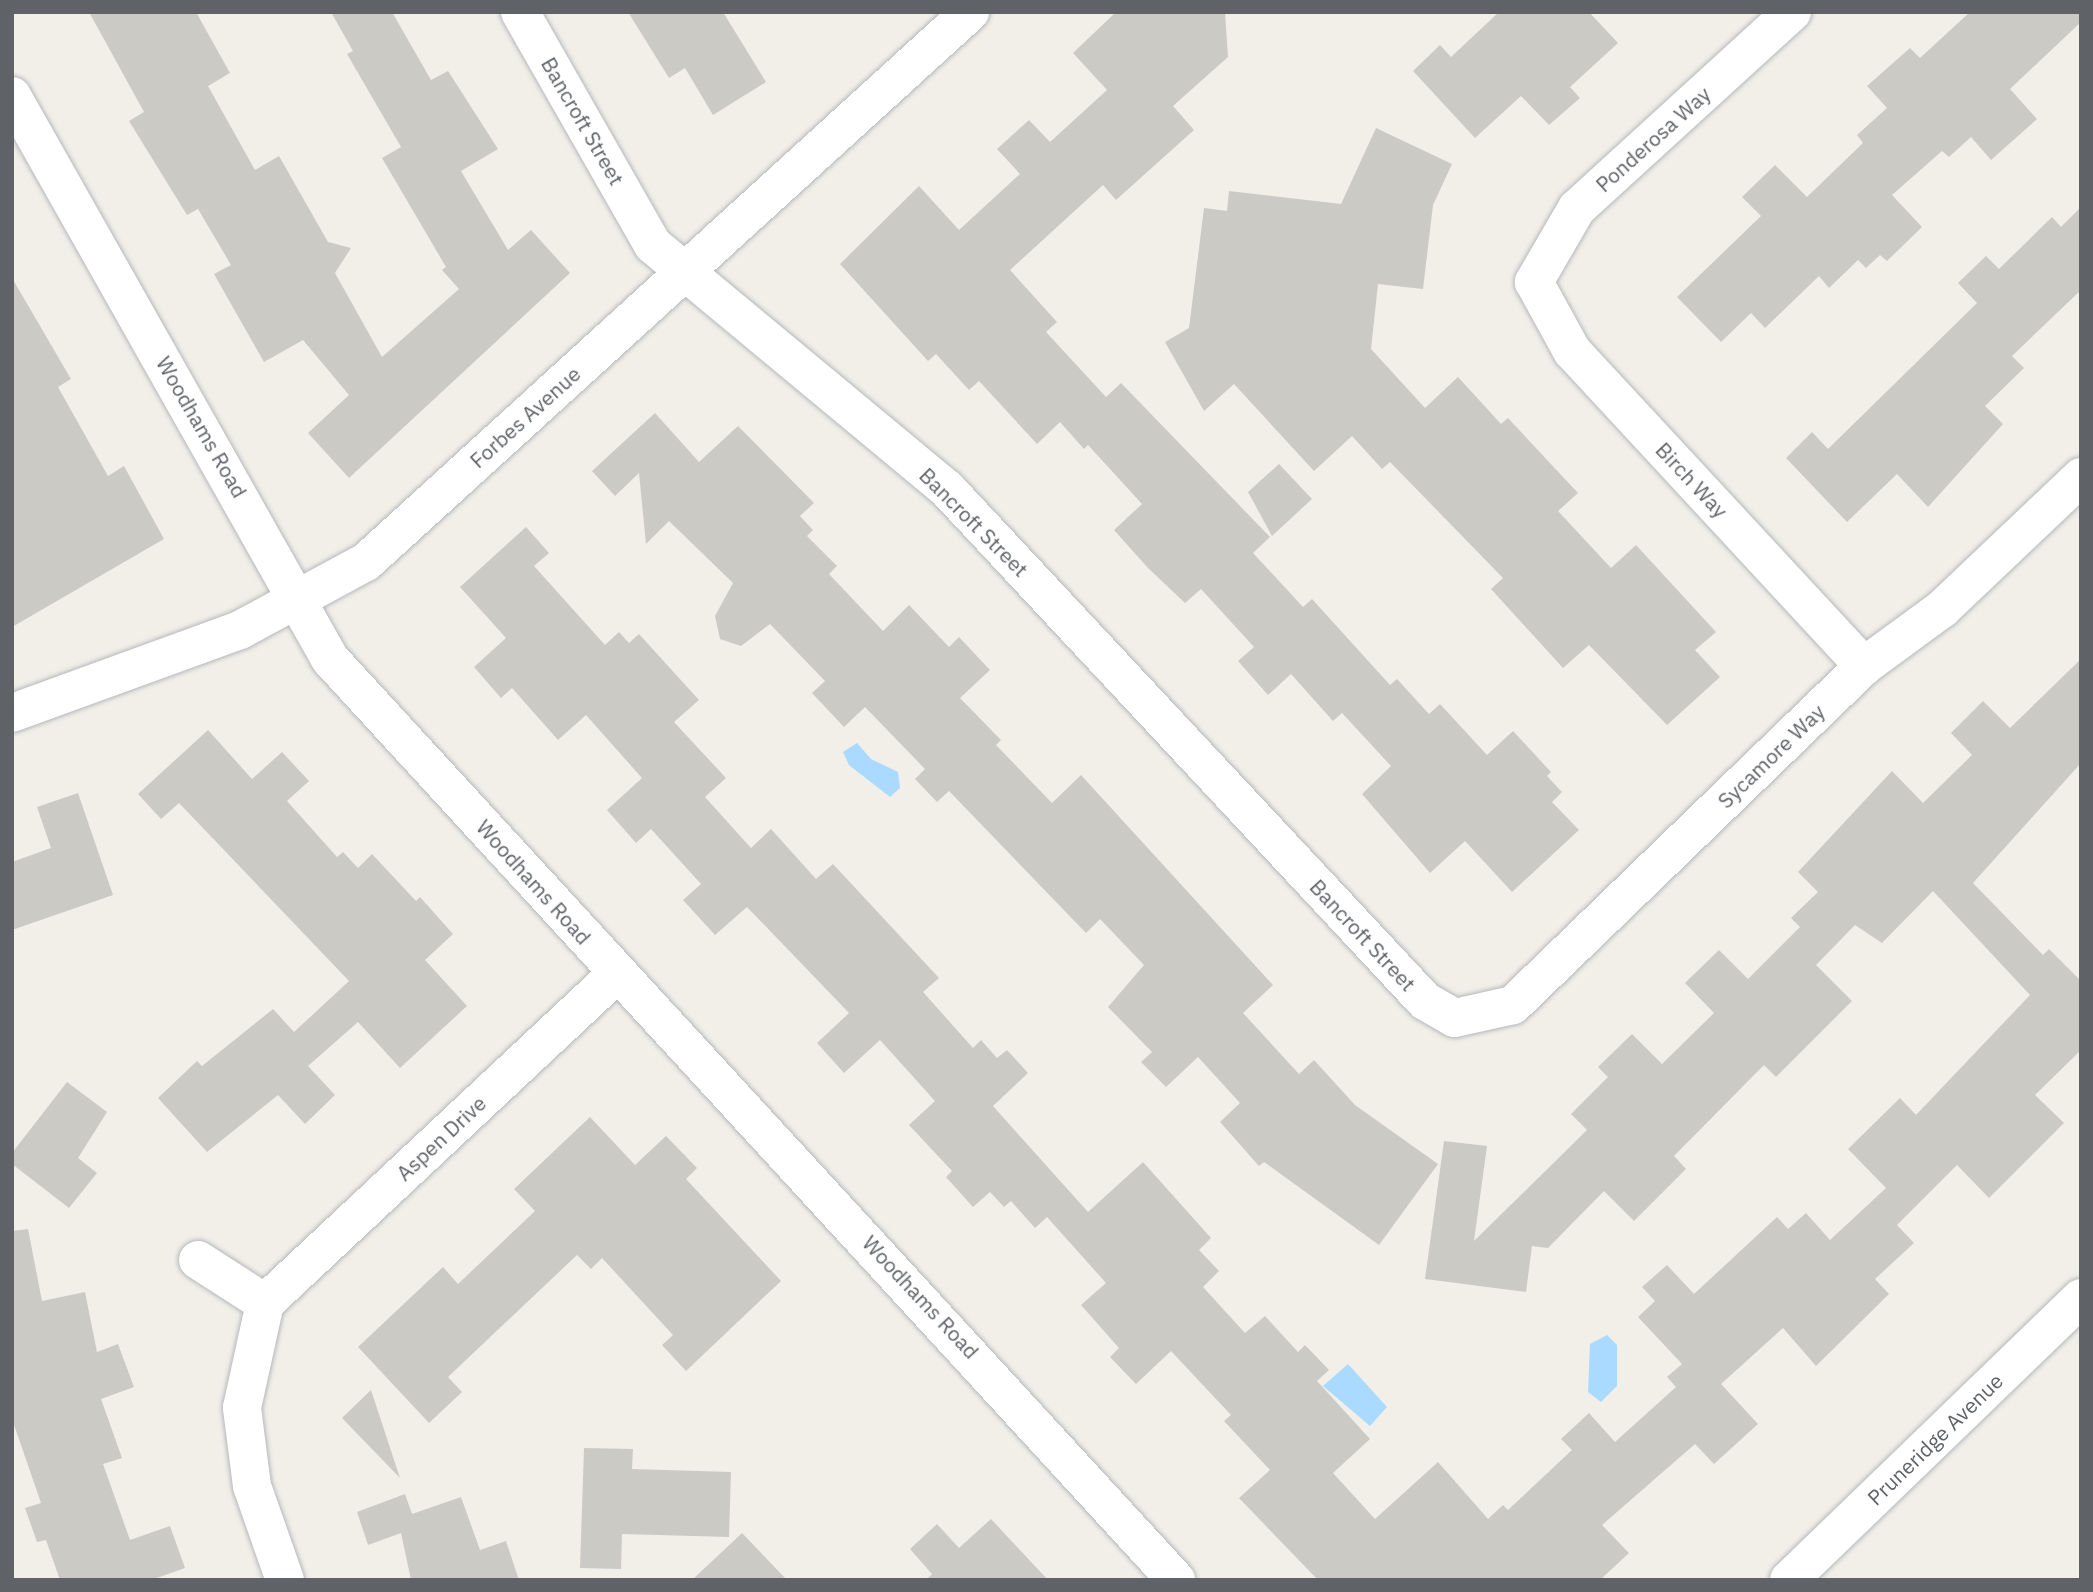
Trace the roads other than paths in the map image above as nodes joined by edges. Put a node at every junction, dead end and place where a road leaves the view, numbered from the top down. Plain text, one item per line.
1 (520, 12) edge
2 (970, 12) edge
3 (1792, 12) edge
4 (12, 96) edge
5 (684, 271) junction
6 (1534, 282) joint
7 (2081, 477) edge
8 (298, 603) junction
9 (1864, 666) junction
10 (12, 713) edge
11 (618, 973) junction
12 (1455, 1018) joint
13 (198, 1261) dead end
14 (2081, 1298) edge
15 (265, 1303) junction
16 (285, 1580) edge
17 (1177, 1580) edge
18 (1789, 1580) edge

1 - 5 street, Bancroft Street
2 - 5 street, Forbes Avenue
3 - 6 street, Ponderosa Way
4 - 8 street, Woodhams Road
5 - 8 street, Forbes Avenue
5 - 12 street, Bancroft Street
6 - 9 street, Birch Way
7 - 9 street, Sycamore Way
8 - 10 street, Forbes Avenue
8 - 11 street, Woodhams Road
9 - 12 street, Sycamore Way
11 - 15 street, Aspen Drive
11 - 17 street, Woodhams Road
13 - 15 street
14 - 18 street, Pruneridge Avenue
15 - 16 street

